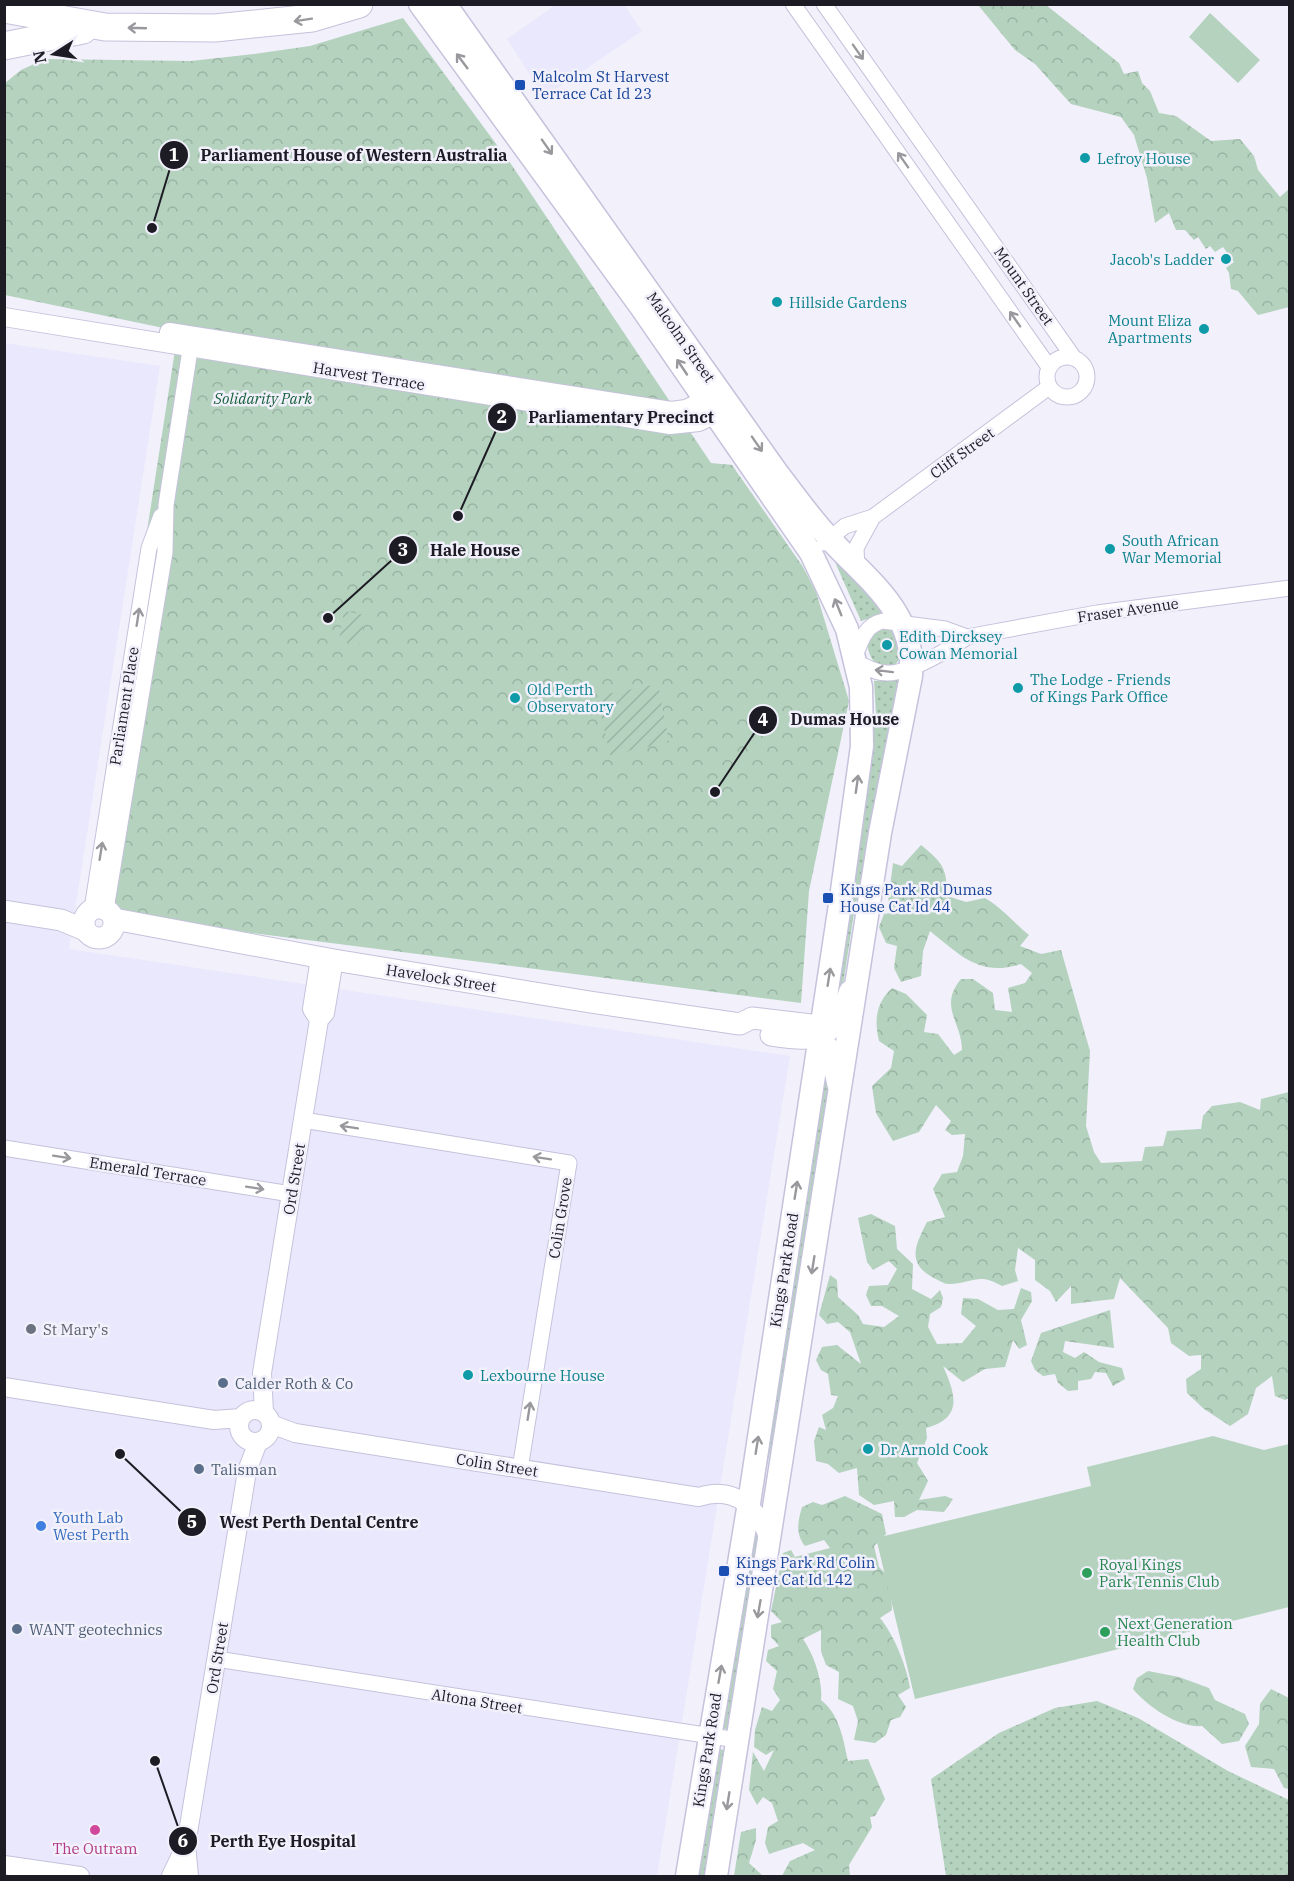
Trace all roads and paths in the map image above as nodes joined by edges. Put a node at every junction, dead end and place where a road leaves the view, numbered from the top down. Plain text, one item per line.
1 (359, 4) edge
2 (793, 4) edge
3 (824, 4) edge
4 (434, 7) edge
5 (4, 9) edge
6 (105, 27) junction
7 (4, 46) edge
8 (884, 88) junction
9 (862, 103) junction
10 (974, 214) junction
11 (952, 229) junction
12 (4, 306) edge
13 (4, 317) edge
14 (192, 341) junction
15 (1074, 358) junction
16 (1049, 367) junction
17 (1049, 387) junction
18 (718, 404) junction
19 (873, 517) junction
20 (829, 538) junction
21 (811, 553) junction
22 (857, 568) junction
23 (1290, 588) edge
24 (902, 621) junction
25 (968, 637) junction
26 (856, 659) junction
27 (911, 667) junction
28 (4, 911) edge
29 (98, 919) junction
30 (327, 959) junction
31 (860, 965) junction
32 (816, 1028) junction
33 (837, 1103) junction
34 (303, 1120) junction
35 (4, 1148) edge
36 (291, 1194) junction
37 (4, 1387) edge
38 (253, 1427) junction
39 (520, 1469) junction
40 (781, 1476) junction
41 (749, 1503) junction
42 (770, 1545) junction
43 (217, 1659) junction
44 (709, 1736) junction
45 (737, 1740) junction
46 (186, 1845) junction
47 (4, 1864) edge
48 (80, 1876) edge
49 (173, 1876) edge
50 (187, 1876) edge
51 (687, 1876) edge
52 (716, 1876) edge

1 -> 6 highway
2 - 9 street, Mount Street
3 -> 8 street, Mount Street
4 - 18 main road, Malcolm Street
5 - 6 highway
6 - 7 highway
8 - 9 street
8 - 10 street, Mount Street
11 -> 9 street, Mount Street
10 - 11 street
10 - 15 street, Mount Street
16 -> 11 street, Mount Street
12 - 14 street, Harvest Terrace
13 - 14 street, Harvest Terrace
14 - 18 street, Harvest Terrace
14 - 29 street, Parliament Place
15 - 16 street
15 - 17 street
16 - 17 street
17 - 19 street, Cliff Street
18 -> 20 main road, Malcolm Street
18 - 21 main road, Malcolm Street
19 - 20 street, Cliff Street
19 - 22 street, Cliff Street
20 - 21 street, Cliff Street
20 - 22 main road, Malcolm Street
26 -> 21 main road, Malcolm Street
22 - 24 main road, Malcolm Street
23 - 25 street, Fraser Avenue
24 - 25 street, Fraser Avenue
24 - 26 street, Fraser Avenue
24 - 27 main road, Malcolm Street
25 - 27 street, Fraser Avenue
27 -> 26 street, Fraser Avenue
32 -> 26 main road, Kings Park Road
27 - 31 main road, Kings Park Road
28 - 29 main road
29 - 30 main road, Havelock Street
30 - 32 main road, Havelock Street
30 - 34 street, Ord Street
31 - 32 main road
31 - 33 main road, Kings Park Road
32 - 33 main road
41 -> 32 main road, Kings Park Road
33 -> 40 main road, Kings Park Road
34 - 36 street, Ord Street
39 -> 34 street, Colin Grove
35 -> 36 street, Emerald Terrace
36 - 38 street, Ord Street
37 - 38 street, Colin Street
38 - 39 street, Colin Street
38 - 43 street, Ord Street
39 - 41 street, Colin Street
40 - 41 street
40 - 42 main road, Kings Park Road
41 - 42 street
44 -> 41 main road, Kings Park Road
42 -> 45 main road, Kings Park Road
43 - 44 street, Altona Street
43 - 46 street, Ord Street
44 - 45 street, Altona Street
44 - 51 main road, Kings Park Road
45 -> 52 main road, Kings Park Road
46 - 49 street, Ord Street
46 - 50 street, Ord Street
47 - 48 street
49 - 50 street

